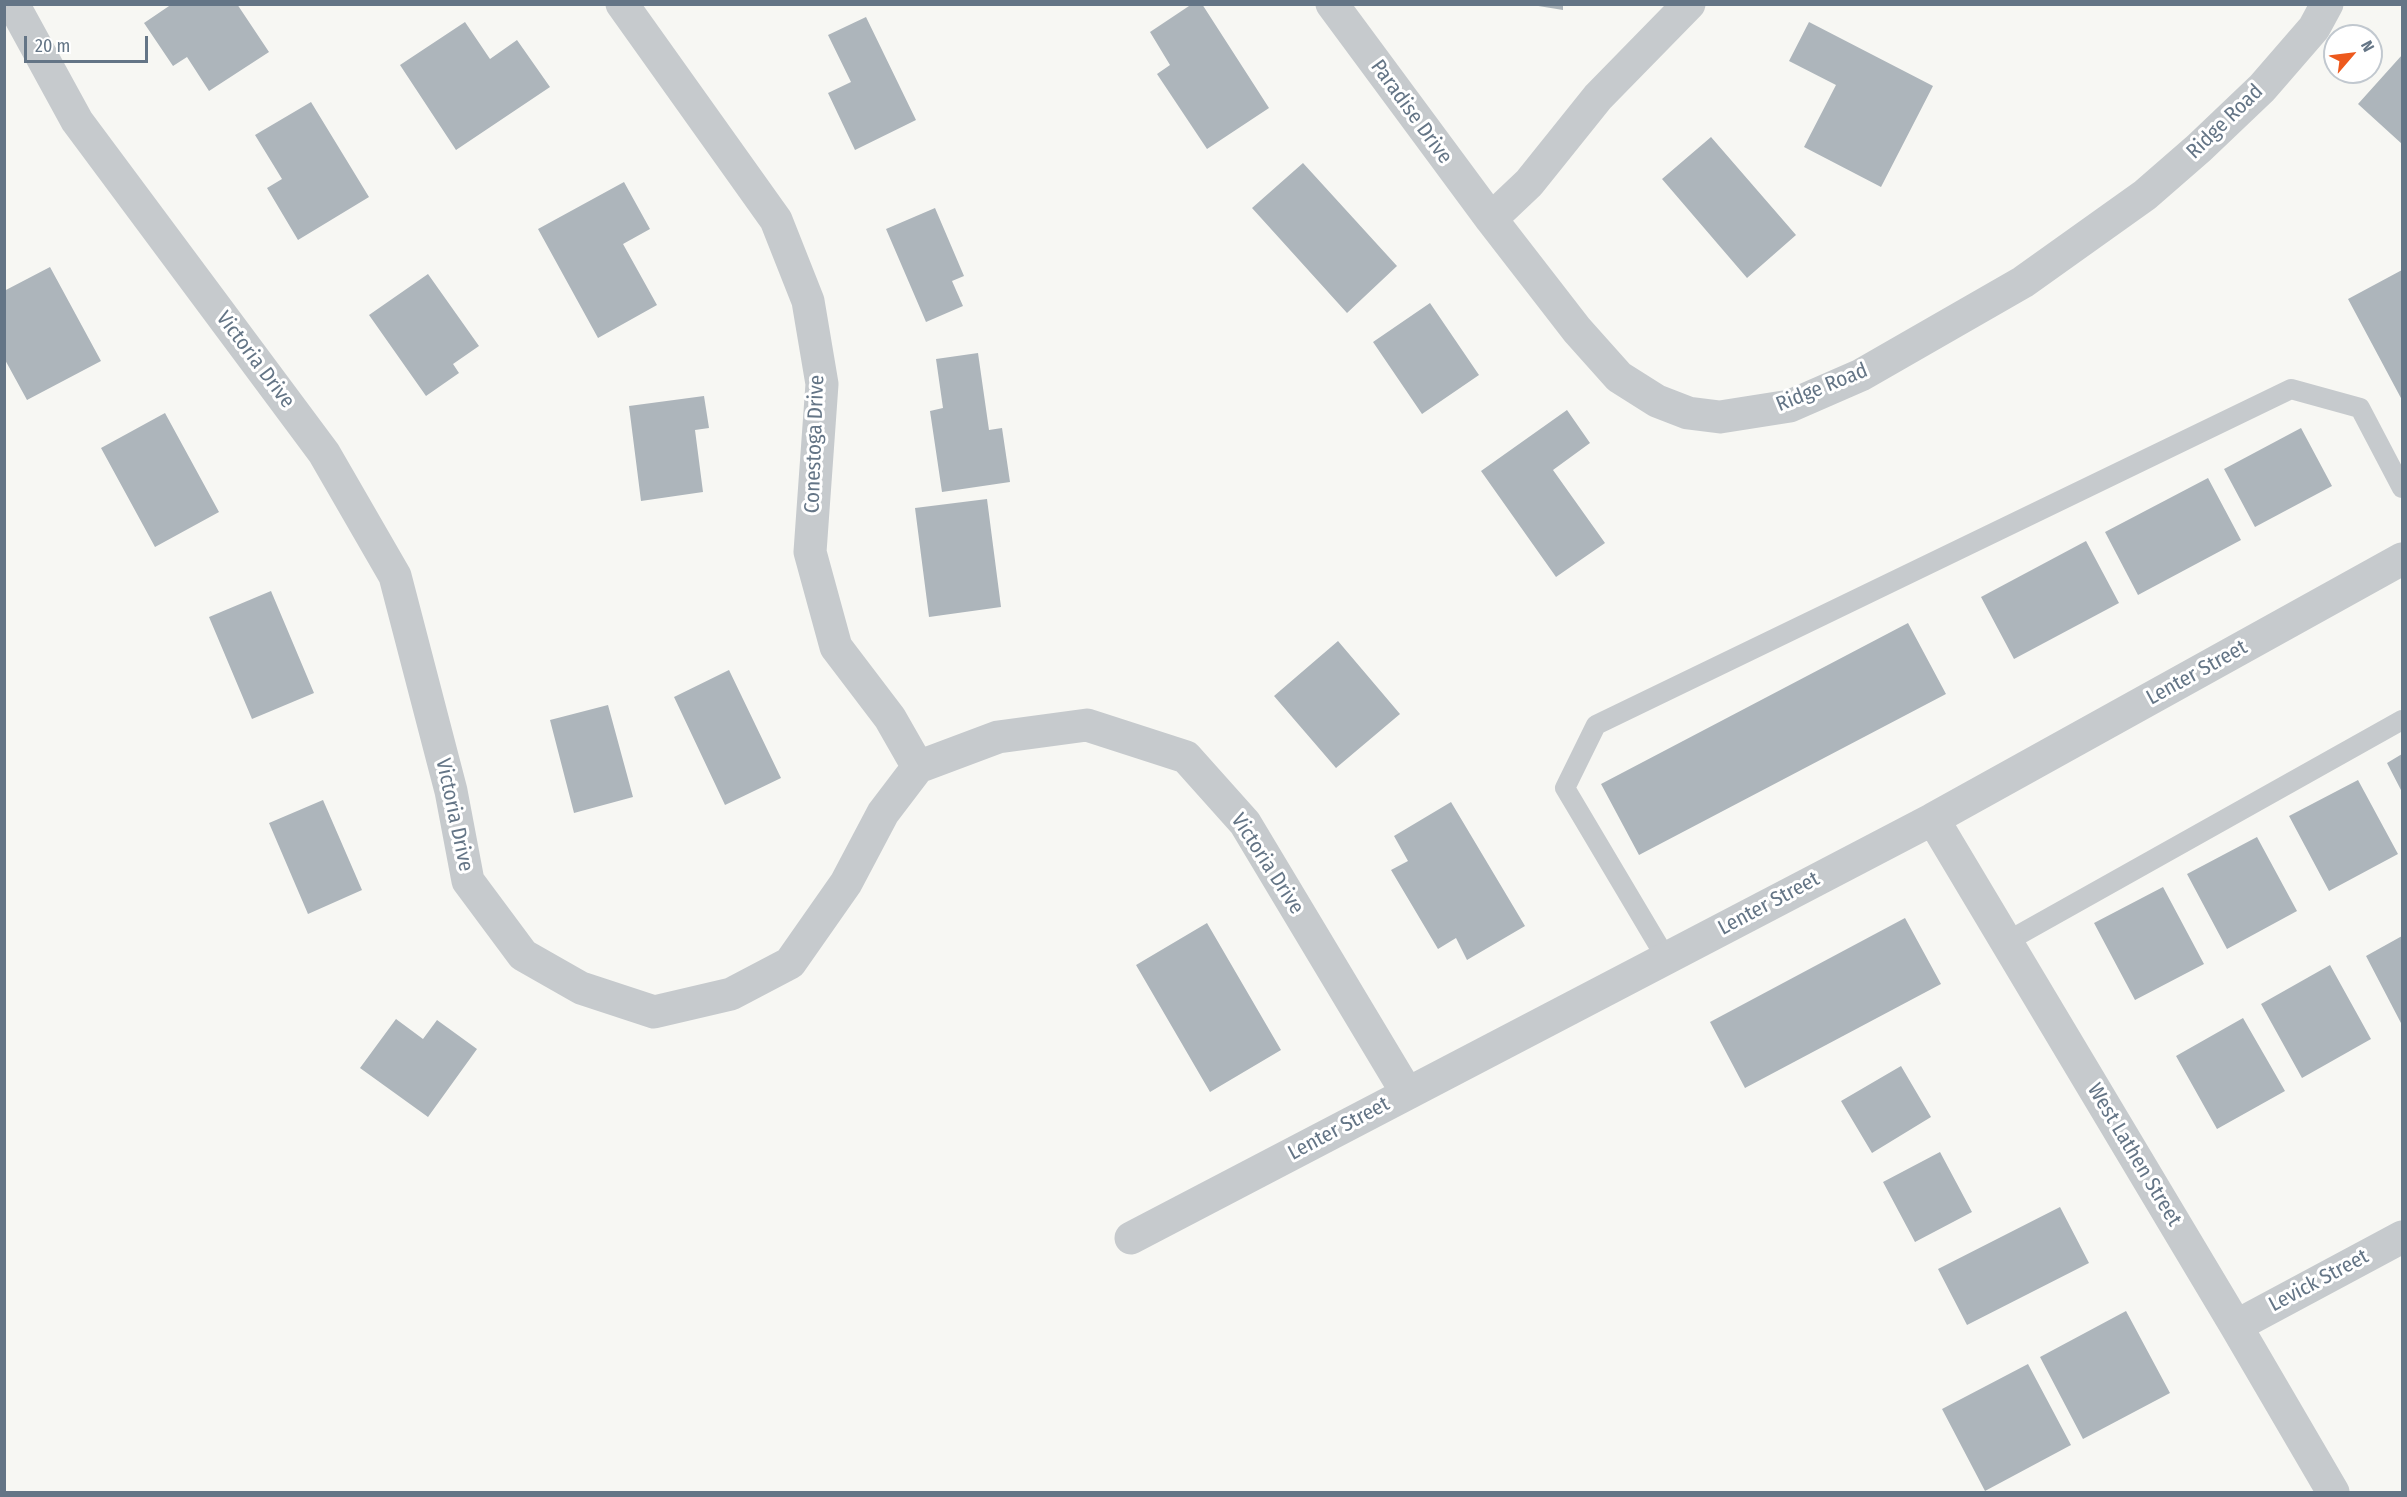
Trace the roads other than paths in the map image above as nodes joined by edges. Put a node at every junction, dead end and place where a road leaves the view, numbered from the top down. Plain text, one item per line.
1 (13, 4) edge
2 (622, 4) edge
3 (1332, 4) edge
4 (1689, 4) edge
5 (2327, 4) edge
6 (1491, 219) junction
7 (2403, 488) edge
8 (2403, 559) edge
9 (2403, 720) edge
10 (918, 767) junction
11 (1933, 819) junction
12 (2006, 942) junction
13 (1666, 958) junction
14 (1407, 1093) junction
15 (2403, 1237) edge
16 (1131, 1238) dead end
17 (2236, 1326) junction
18 (2334, 1492) edge

1 - 10 street, Victoria Drive
2 - 10 street, Conestoga Drive
3 - 6 street, Paradise Drive
4 - 6 street
5 - 6 street, Ridge Road
7 - 13 lane
8 - 11 street, Lenter Street
9 - 12 lane
10 - 14 street, Victoria Drive
11 - 12 street, West Lathen Street
11 - 13 street, Lenter Street
12 - 17 street, West Lathen Street
13 - 14 street, Lenter Street
14 - 16 street, Lenter Street
15 - 17 street, Levick Street
17 - 18 street, West Lathen Street

